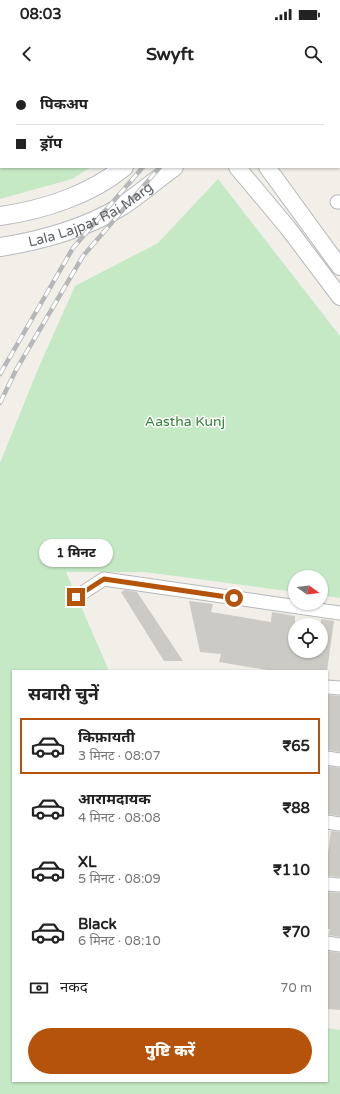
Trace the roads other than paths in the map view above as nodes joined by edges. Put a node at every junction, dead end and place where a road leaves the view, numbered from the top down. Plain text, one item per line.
1 (123, 168) edge
2 (173, 168) edge
3 (238, 168) edge
4 (268, 168) edge
5 (0, 216) edge
6 (0, 247) edge
7 (340, 267) edge
8 (340, 297) edge
9 (76, 597) dead end
10 (340, 613) edge
11 (328, 687) edge
12 (340, 688) edge
13 (328, 758) edge
14 (340, 760) edge
15 (328, 822) edge
16 (340, 824) edge
17 (328, 884) edge
18 (340, 885) edge
19 (328, 943) edge
20 (340, 944) edge

1 - 5 main road, Lala Lajpat Rai Marg
2 - 6 main road, Lala Lajpat Rai Marg
3 - 8 street
4 - 7 street
9 - 10 street
11 - 12 street
13 - 14 street
15 - 16 street
17 - 18 street
19 - 20 street

